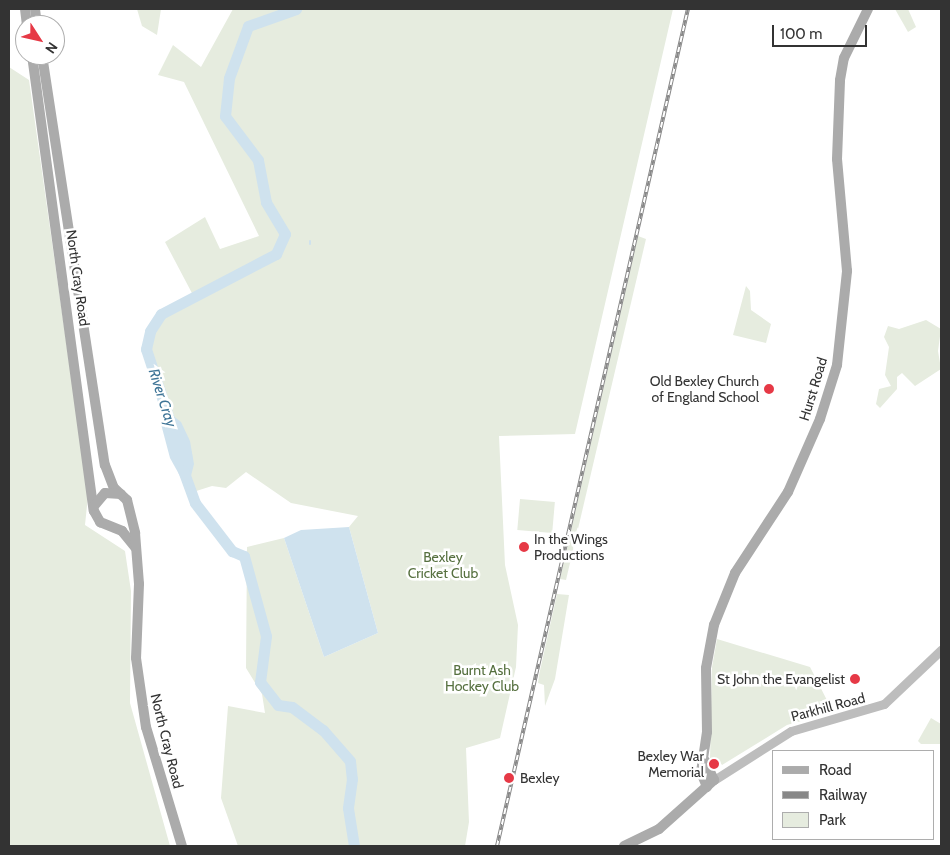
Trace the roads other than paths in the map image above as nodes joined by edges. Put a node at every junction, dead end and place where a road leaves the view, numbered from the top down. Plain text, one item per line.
1 (868, 9) edge
2 (33, 65) edge
3 (44, 65) edge
4 (121, 494) junction
5 (94, 506) junction
6 (129, 513) junction
7 (109, 526) junction
8 (137, 550) junction
9 (941, 650) edge
10 (711, 783) junction
11 (182, 846) edge
12 (624, 846) edge

1 - 10 main road, Hurst Road
2 - 5 main road, North Cray Road
3 - 4 main road, North Cray Road
4 - 5 main road
4 - 6 main road
5 - 7 main road
6 - 7 main road
6 - 8 main road, North Cray Road
7 - 8 main road
8 - 11 main road, North Cray Road
9 - 10 main road, Parkhill Road
10 - 12 main road

